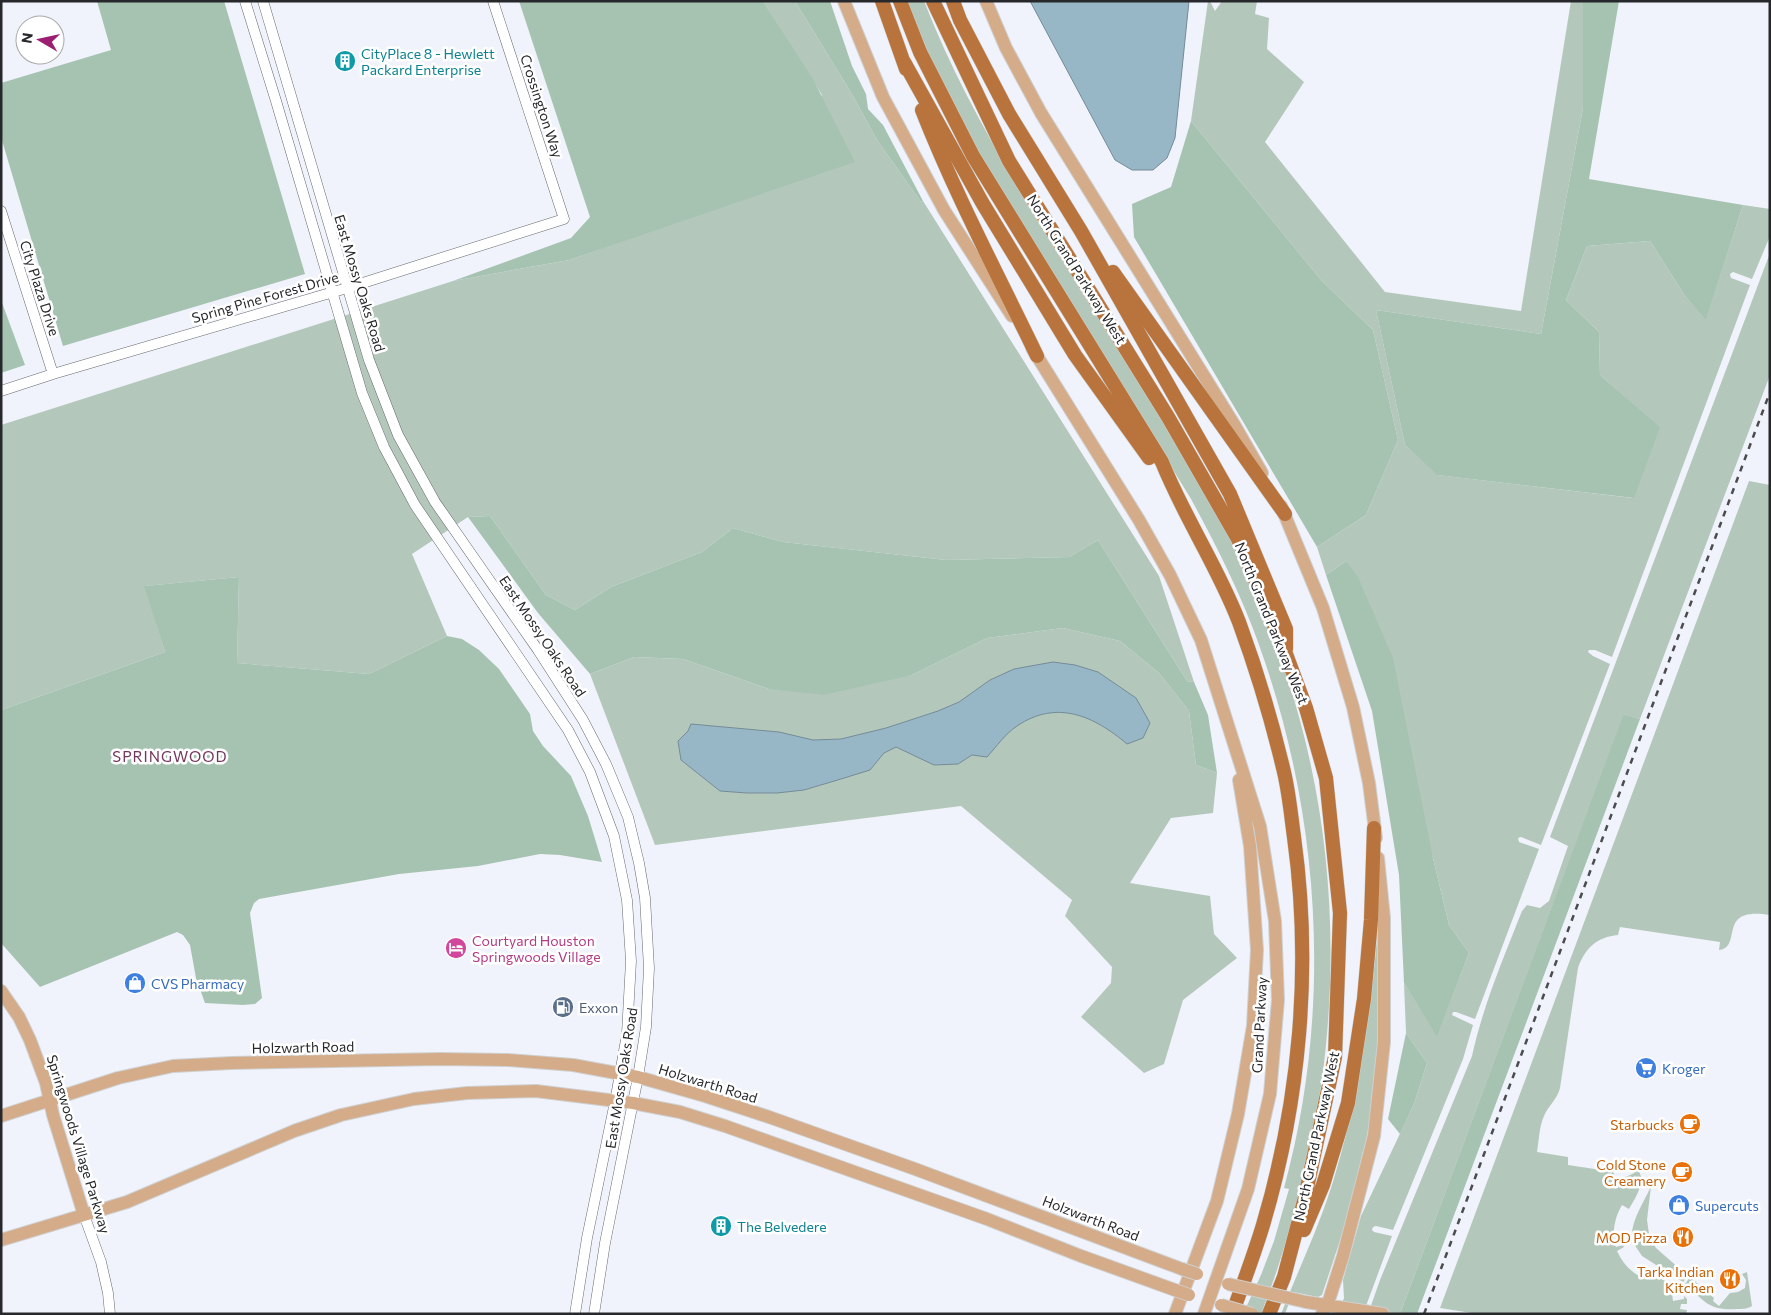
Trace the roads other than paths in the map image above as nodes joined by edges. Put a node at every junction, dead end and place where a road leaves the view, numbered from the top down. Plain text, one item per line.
1 (245, 1) edge
2 (263, 1) edge
3 (493, 1) edge
4 (844, 1) edge
5 (882, 1) edge
6 (900, 1) edge
7 (933, 1) edge
8 (953, 1) edge
9 (986, 1) edge
10 (904, 62) junction
11 (301, 130) junction
12 (286, 134) junction
13 (1, 211) edge
14 (564, 219) joint
15 (1081, 231) junction
16 (347, 288) junction
17 (333, 291) junction
18 (1037, 356) junction
19 (53, 374) junction
20 (1, 391) edge
21 (429, 490) junction
22 (1174, 491) junction
23 (412, 500) junction
24 (1285, 514) junction
25 (1286, 654) junction
26 (1230, 733) junction
27 (1374, 828) junction
28 (1, 991) edge
29 (620, 1074) junction
30 (638, 1077) junction
31 (50, 1099) junction
32 (615, 1102) junction
33 (633, 1103) junction
34 (1, 1116) edge
35 (84, 1215) junction
36 (1, 1240) edge
37 (1284, 1277) junction
38 (1216, 1280) junction
39 (1215, 1303) junction
40 (1329, 1308) edge
41 (110, 1314) edge
42 (574, 1314) edge
43 (594, 1314) edge
44 (1175, 1314) edge
45 (1204, 1314) edge
46 (1232, 1314) edge
47 (1252, 1314) edge
48 (1269, 1314) edge
49 (1382, 1314) edge

1 - 12 street, East Mossy Oaks Road
2 - 11 street, East Mossy Oaks Road
3 - 14 street, Crossington Way
4 - 18 main road
5 - 10 highway
6 - 22 highway, North Grand Parkway West
7 - 25 highway, North Grand Parkway West
8 - 15 highway
9 - 24 main road
10 - 18 highway
10 - 22 highway
11 - 12 street
11 - 16 street, East Mossy Oaks Road
12 - 17 street, East Mossy Oaks Road
13 - 19 street, City Plaza Drive
14 - 16 street, Spring Pine Forest Drive
15 - 24 highway
15 - 25 highway
16 - 17 street, Spring Pine Forest Drive
16 - 21 street, East Mossy Oaks Road
17 - 19 street, Spring Pine Forest Drive
17 - 23 street, East Mossy Oaks Road
18 - 26 main road
19 - 20 street, Spring Pine Forest Drive
21 - 23 street
21 - 30 street, East Mossy Oaks Road
22 - 46 highway, North Grand Parkway West
23 - 29 street, East Mossy Oaks Road
24 - 27 main road
25 - 37 highway, North Grand Parkway West
26 - 38 main road, Grand Parkway
26 - 44 main road
27 - 37 highway
27 - 40 main road
28 - 31 main road, Springwoods Village Parkway
29 - 30 main road, Holzwarth Road
29 - 31 main road, Holzwarth Road
29 - 32 street, East Mossy Oaks Road
30 - 33 street, East Mossy Oaks Road
30 - 38 main road, Holzwarth Road, bridge
31 - 34 main road, Holzwarth Road
31 - 35 main road, Springwoods Village Parkway
32 - 33 main road
32 - 35 main road
32 - 42 street, East Mossy Oaks Road
33 - 39 main road, bridge
33 - 43 street, East Mossy Oaks Road
35 - 36 main road
35 - 41 street, Springwoods Village Parkway
37 - 48 highway, North Grand Parkway West
38 - 39 main road, Grand Parkway
38 - 40 main road, Holzwarth Road, bridge
39 - 45 main road, Grand Parkway
39 - 47 main road, bridge
40 - 49 main road, Holzwarth Road

